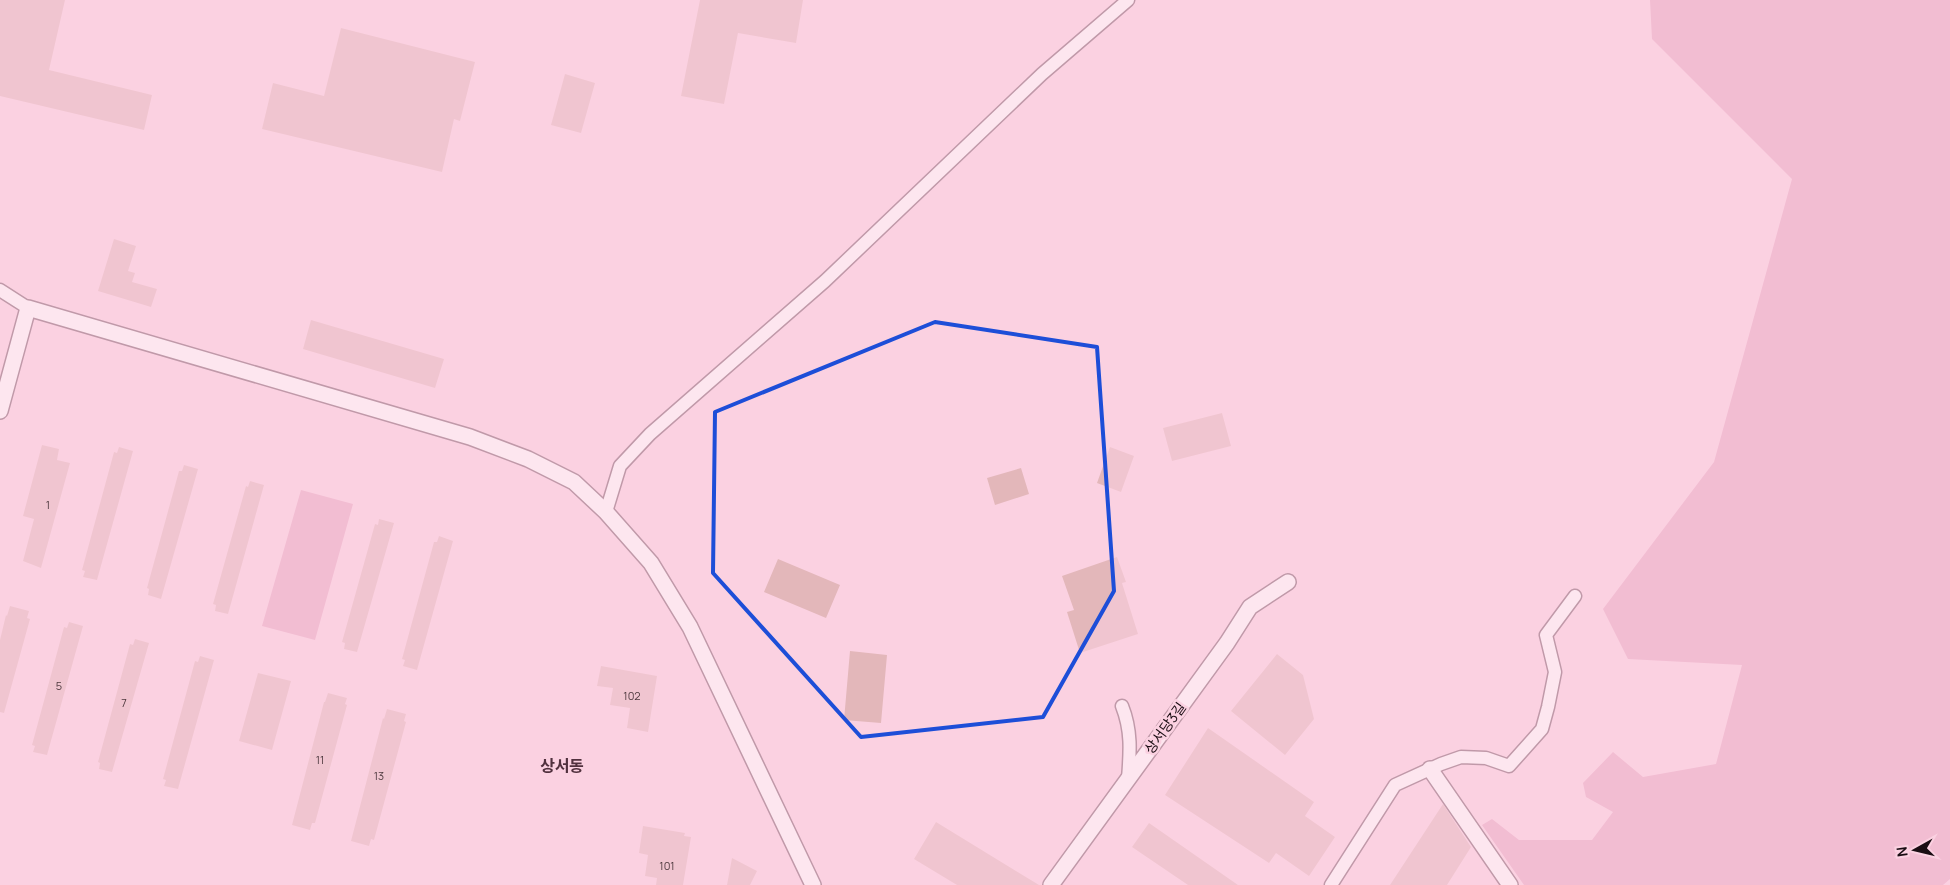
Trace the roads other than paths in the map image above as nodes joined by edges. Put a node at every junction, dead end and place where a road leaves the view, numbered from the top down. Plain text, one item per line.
1 (1128, 0) edge
2 (0, 290) edge
3 (28, 308) junction
4 (0, 411) edge
5 (606, 512) junction
6 (1288, 582) dead end
7 (1575, 596) dead end
8 (1122, 706) dead end
9 (1430, 769) junction
10 (1128, 779) junction
11 (813, 885) edge
12 (1050, 885) edge
13 (1331, 885) edge
14 (1510, 885) edge

1 - 5 street
2 - 3 street
3 - 4 street
3 - 5 street
5 - 11 street
6 - 10 street, 상서당3길
7 - 9 street
8 - 10 street
9 - 13 street
9 - 14 street
10 - 12 street, 상서당3길

